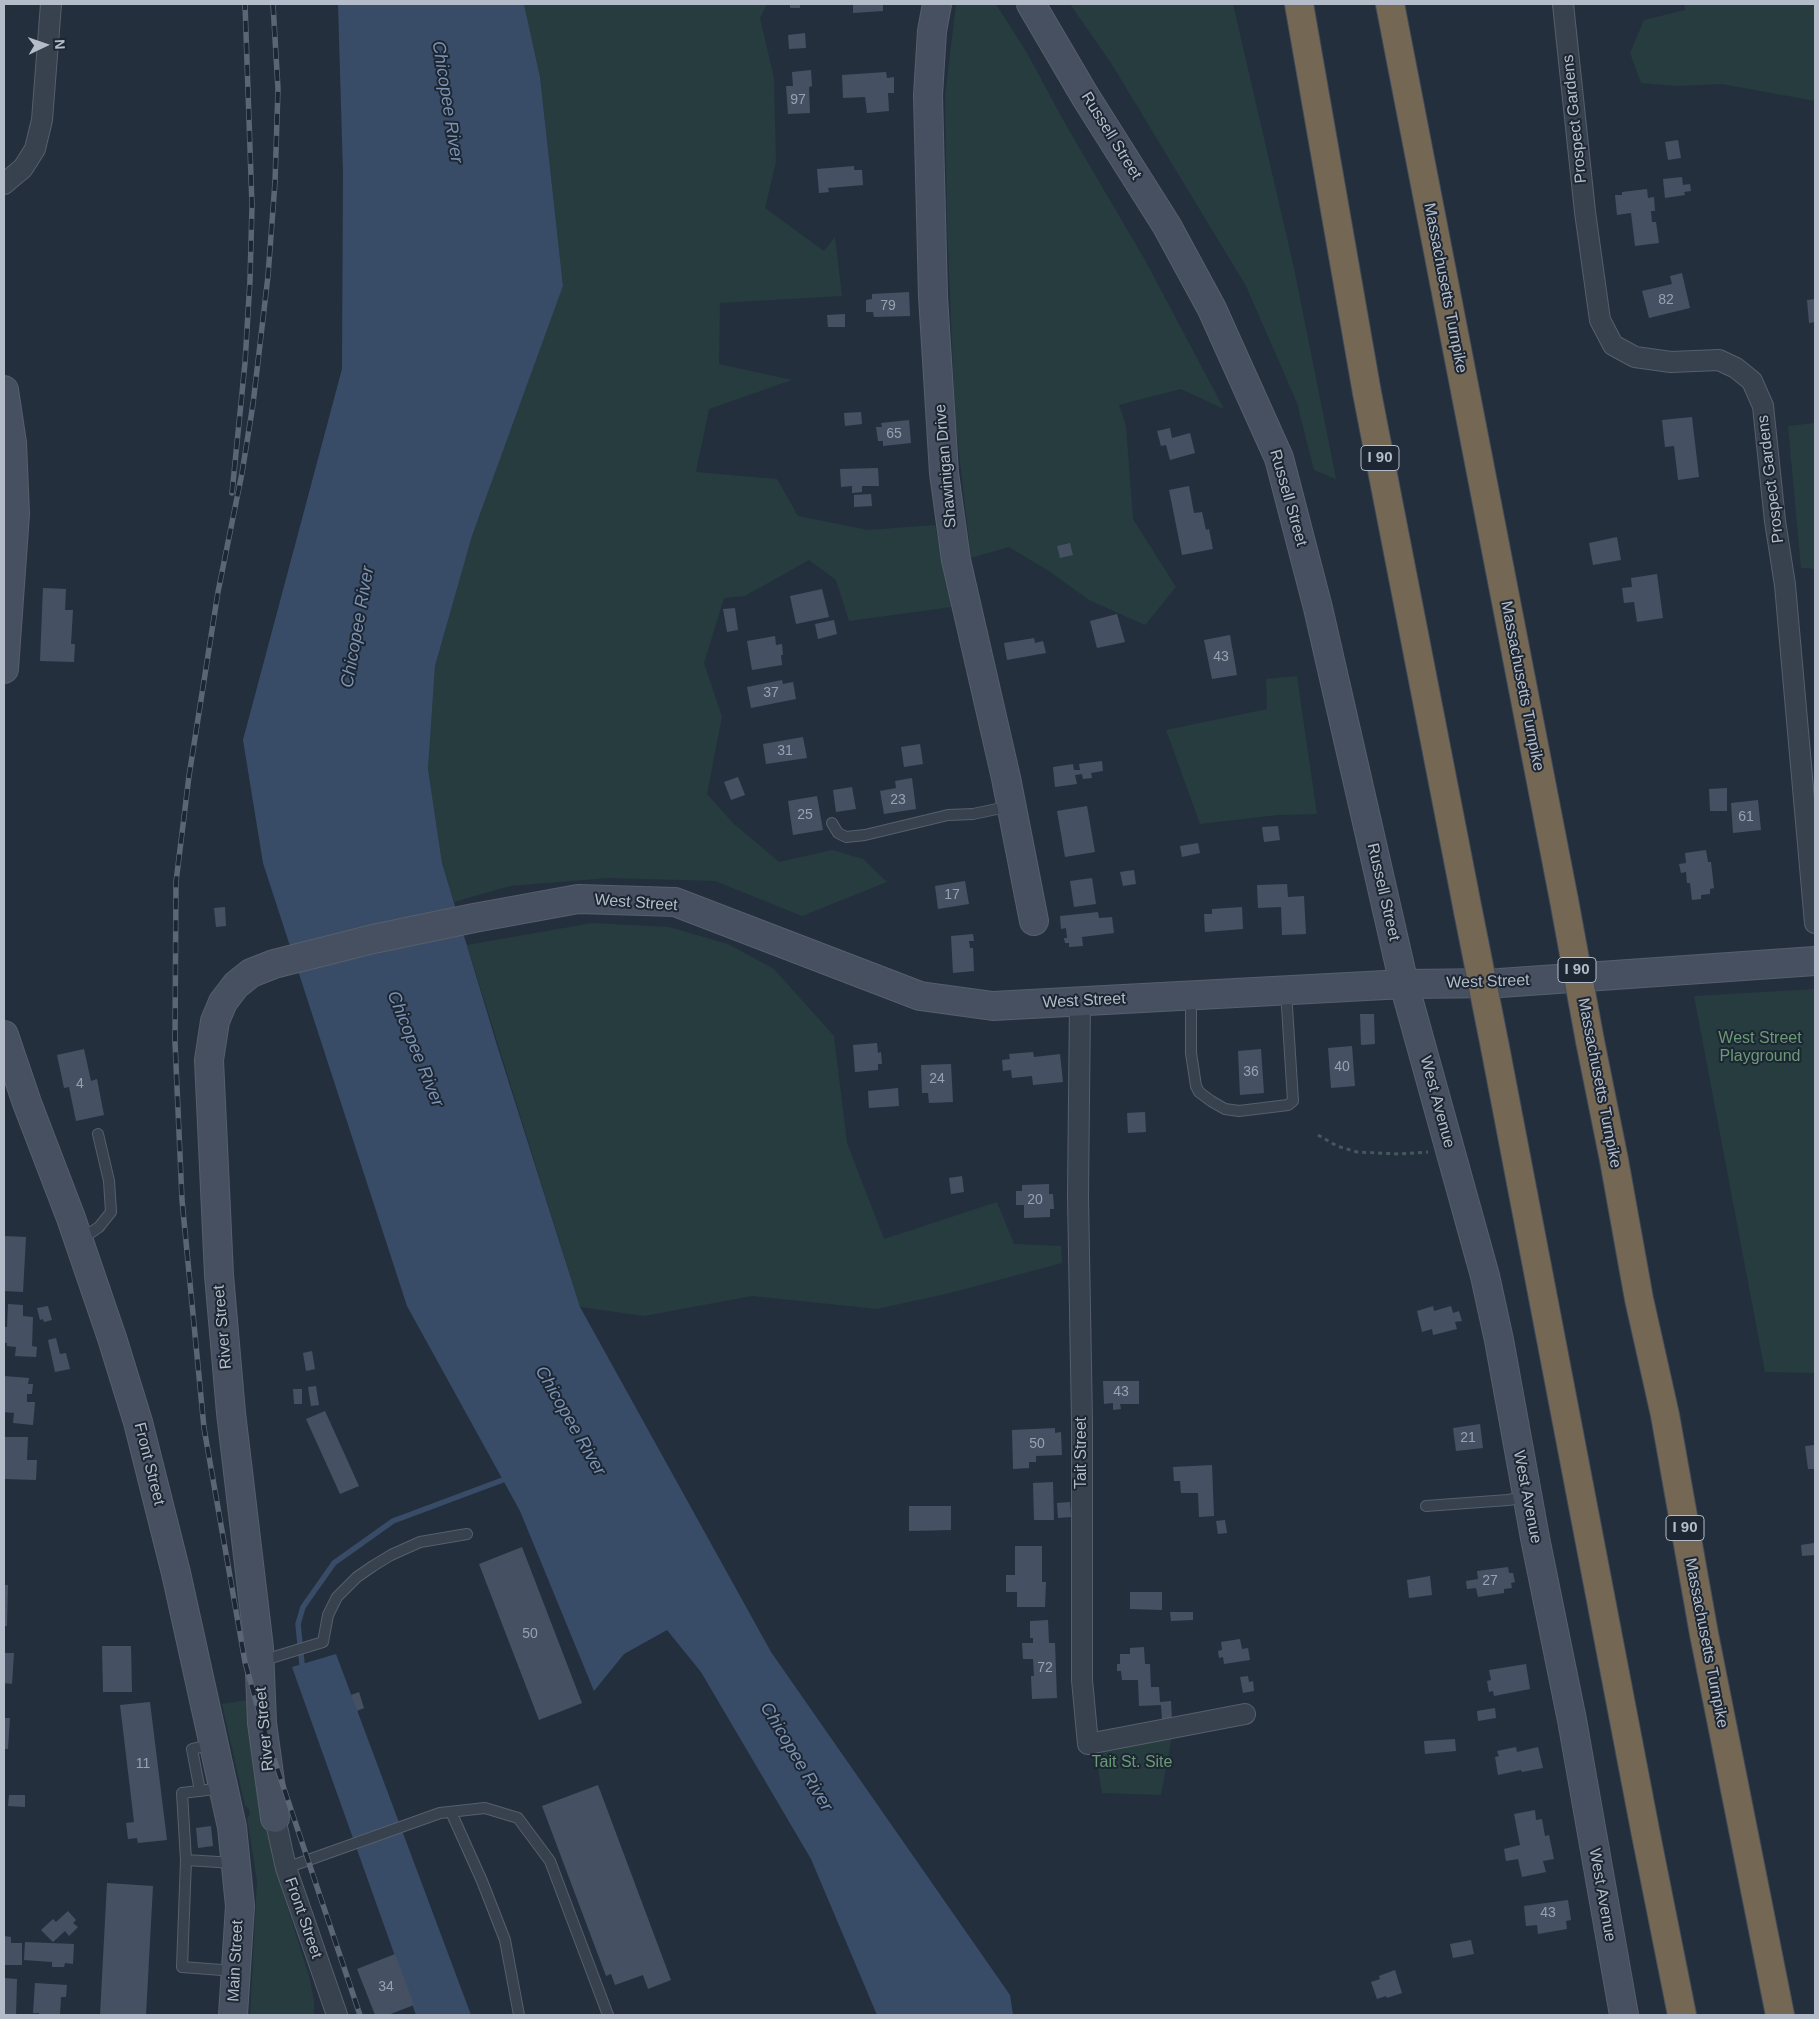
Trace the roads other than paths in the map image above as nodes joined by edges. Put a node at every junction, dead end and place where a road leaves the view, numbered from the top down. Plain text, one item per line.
1 (51, 4) edge
2 (937, 4) edge
3 (1031, 4) edge
4 (1299, 4) edge
5 (1390, 4) edge
6 (1563, 4) edge
7 (4, 184) edge
8 (4, 390) edge
9 (9, 505) edge
10 (4, 669) edge
11 (1012, 806) junction
12 (832, 823) dead end
13 (1034, 921) dead end
14 (1815, 923) edge
15 (373, 939) joint
16 (1815, 962) edge
17 (1404, 984) junction
18 (1286, 991) junction
19 (1191, 996) junction
20 (1080, 1002) junction
21 (4, 1035) edge
22 (98, 1134) dead end
23 (79, 1241) junction
24 (1527, 1496) junction
25 (1426, 1506) dead end
26 (467, 1534) dead end
27 (260, 1661) junction
28 (1245, 1714) dead end
29 (212, 1789) junction
30 (450, 1812) junction
31 (276, 1818) joint
32 (186, 1860) junction
33 (236, 1863) junction
34 (286, 1868) junction
35 (240, 1906) joint
36 (236, 1971) junction
37 (233, 2015) edge
38 (337, 2015) edge
39 (519, 2015) edge
40 (608, 2015) edge
41 (1624, 2015) edge
42 (1682, 2015) edge
43 (1780, 2015) edge

1 - 7 street
2 - 11 main road, Shawinigan Drive
3 - 17 main road, Russell Street
4 - 42 highway, I 90, bridge
5 - 43 highway, Massachusetts Turnpike / I 90, bridge
6 - 14 street, Prospect Gardens
8 - 9 main road
9 - 10 main road
11 - 12 lane
11 - 13 main road, Shawinigan Drive
15 - 20 main road, West Street
15 - 27 main road, River Street
16 - 17 main road, West Street
17 - 18 main road, West Street
17 - 24 main road, West Avenue
18 - 19 main road, West Street
18 - 19 lane
19 - 20 main road, West Street
20 - 28 street, Tait Street
21 - 23 main road, Front Street
22 - 23 lane
23 - 29 main road, Front Street
24 - 25 lane
24 - 41 main road, West Avenue
26 - 27 lane
27 - 31 main road, River Street
29 - 32 lane
29 - 33 main road, Front Street
30 - 34 lane
30 - 39 lane
30 - 40 lane
31 - 34 street, Front Street
32 - 33 lane
32 - 36 lane
33 - 35 main road, Front Street
34 - 38 street, Front Street
35 - 36 main road, Main Street
36 - 37 main road, Main Street

